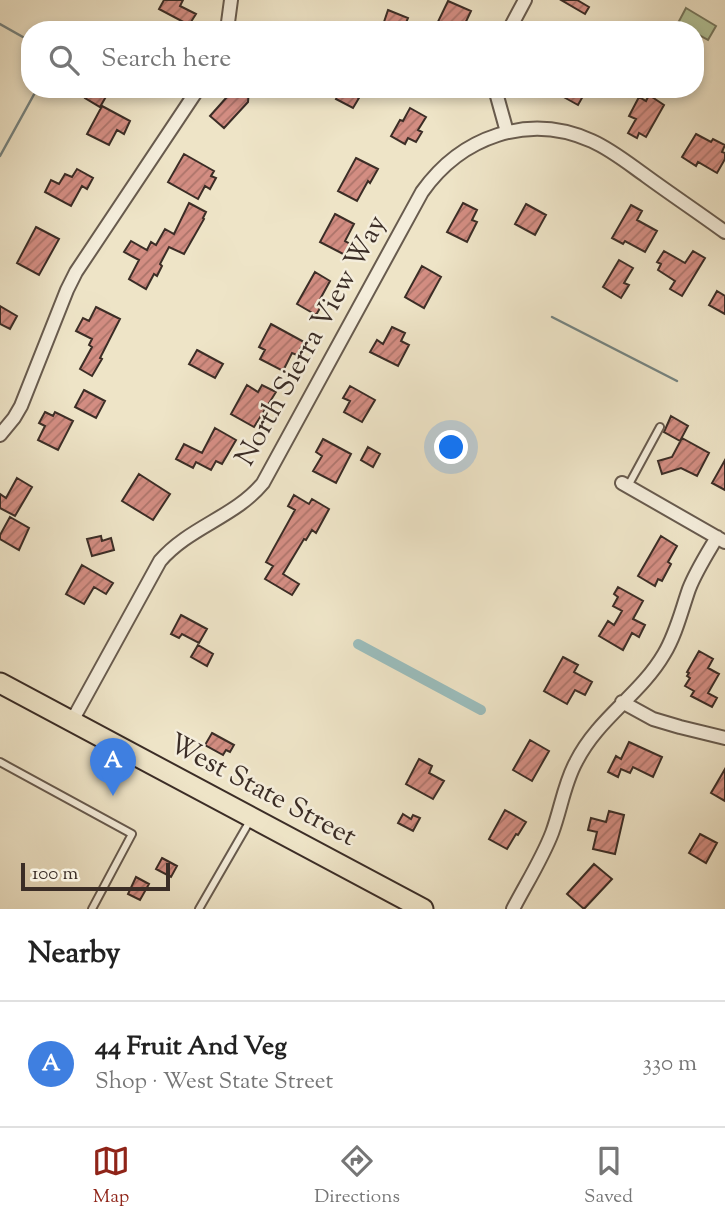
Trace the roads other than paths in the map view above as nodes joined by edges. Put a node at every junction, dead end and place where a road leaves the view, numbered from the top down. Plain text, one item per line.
1 (231, 0) edge
2 (525, 0) edge
3 (228, 21) edge
4 (514, 21) edge
5 (192, 98) edge
6 (498, 98) edge
7 (507, 132) junction
8 (725, 232) edge
9 (660, 427) dead end
10 (0, 435) edge
11 (625, 485) joint
12 (721, 539) edge
13 (0, 683) edge
14 (622, 702) junction
15 (72, 721) junction
16 (725, 737) edge
17 (0, 762) edge
18 (252, 817) junction
19 (92, 909) edge
20 (200, 909) edge
21 (423, 909) edge
22 (513, 909) edge

1 - 3 street
2 - 4 street
5 - 10 street
6 - 7 street
7 - 8 street, North Sierra View Way
7 - 15 street, North Sierra View Way
9 - 11 lane
11 - 12 street
12 - 14 street
13 - 15 main road, West State Street
14 - 16 street
14 - 22 street
15 - 18 main road, West State Street
17 - 19 lane
18 - 20 lane
18 - 21 main road, West State Street

